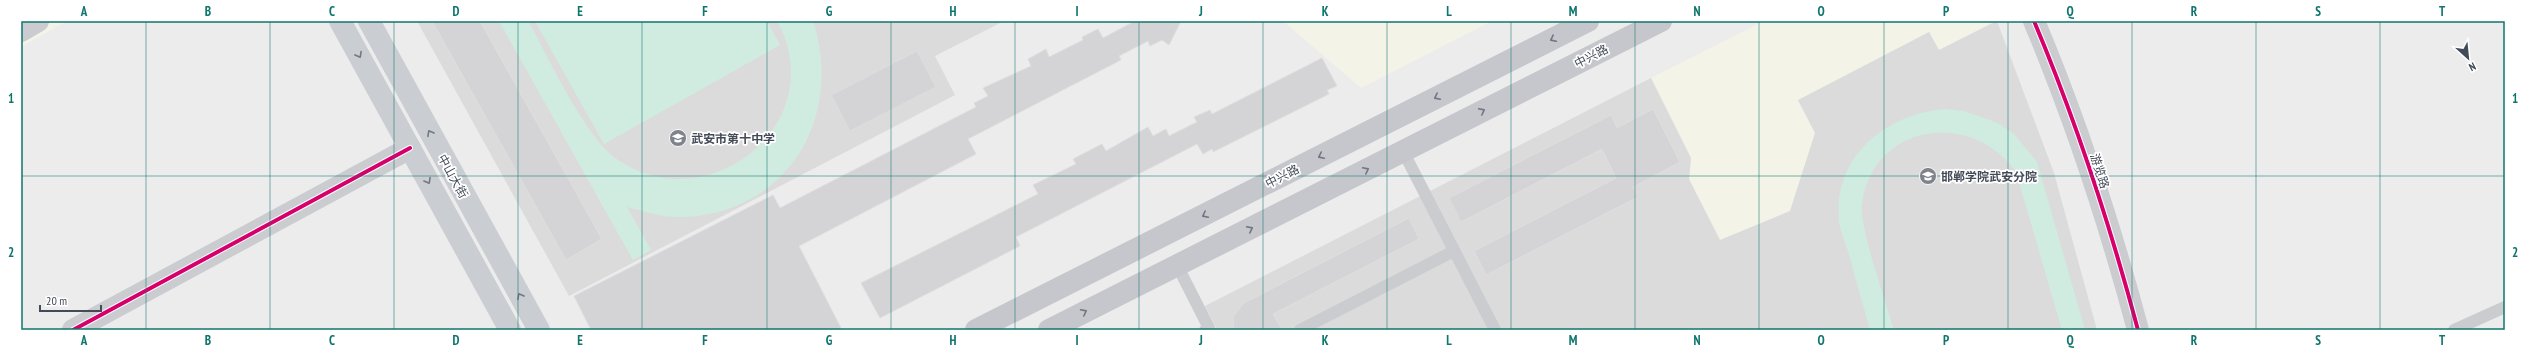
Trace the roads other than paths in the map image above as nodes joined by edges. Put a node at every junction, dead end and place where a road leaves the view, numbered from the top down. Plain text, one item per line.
1 (38, 21) edge
2 (340, 21) edge
3 (368, 21) edge
4 (1660, 21) edge
5 (2034, 21) edge
6 (1576, 24) edge
7 (21, 30) edge
8 (410, 148) junction
9 (1403, 151) junction
10 (1454, 251) junction
11 (1177, 265) junction
12 (2505, 306) edge
13 (73, 330) edge
14 (510, 330) edge
15 (539, 330) edge
16 (976, 330) edge
17 (1049, 330) edge
18 (1206, 330) edge
19 (1300, 330) edge
20 (1495, 330) edge
21 (2138, 330) edge
22 (2454, 330) edge

1 - 7 street
2 -> 8 main road, 中山大街
15 -> 3 main road, 中山大街
9 -> 4 main road, 中兴路
5 - 21 street, 游览路
6 -> 16 main road, 中兴路
8 - 13 street
8 -> 14 main road, 中山大街
9 - 10 lane
11 -> 9 main road, 中兴路
10 - 19 lane
10 - 20 lane
17 -> 11 main road, 中兴路
11 - 18 lane
12 - 22 lane

